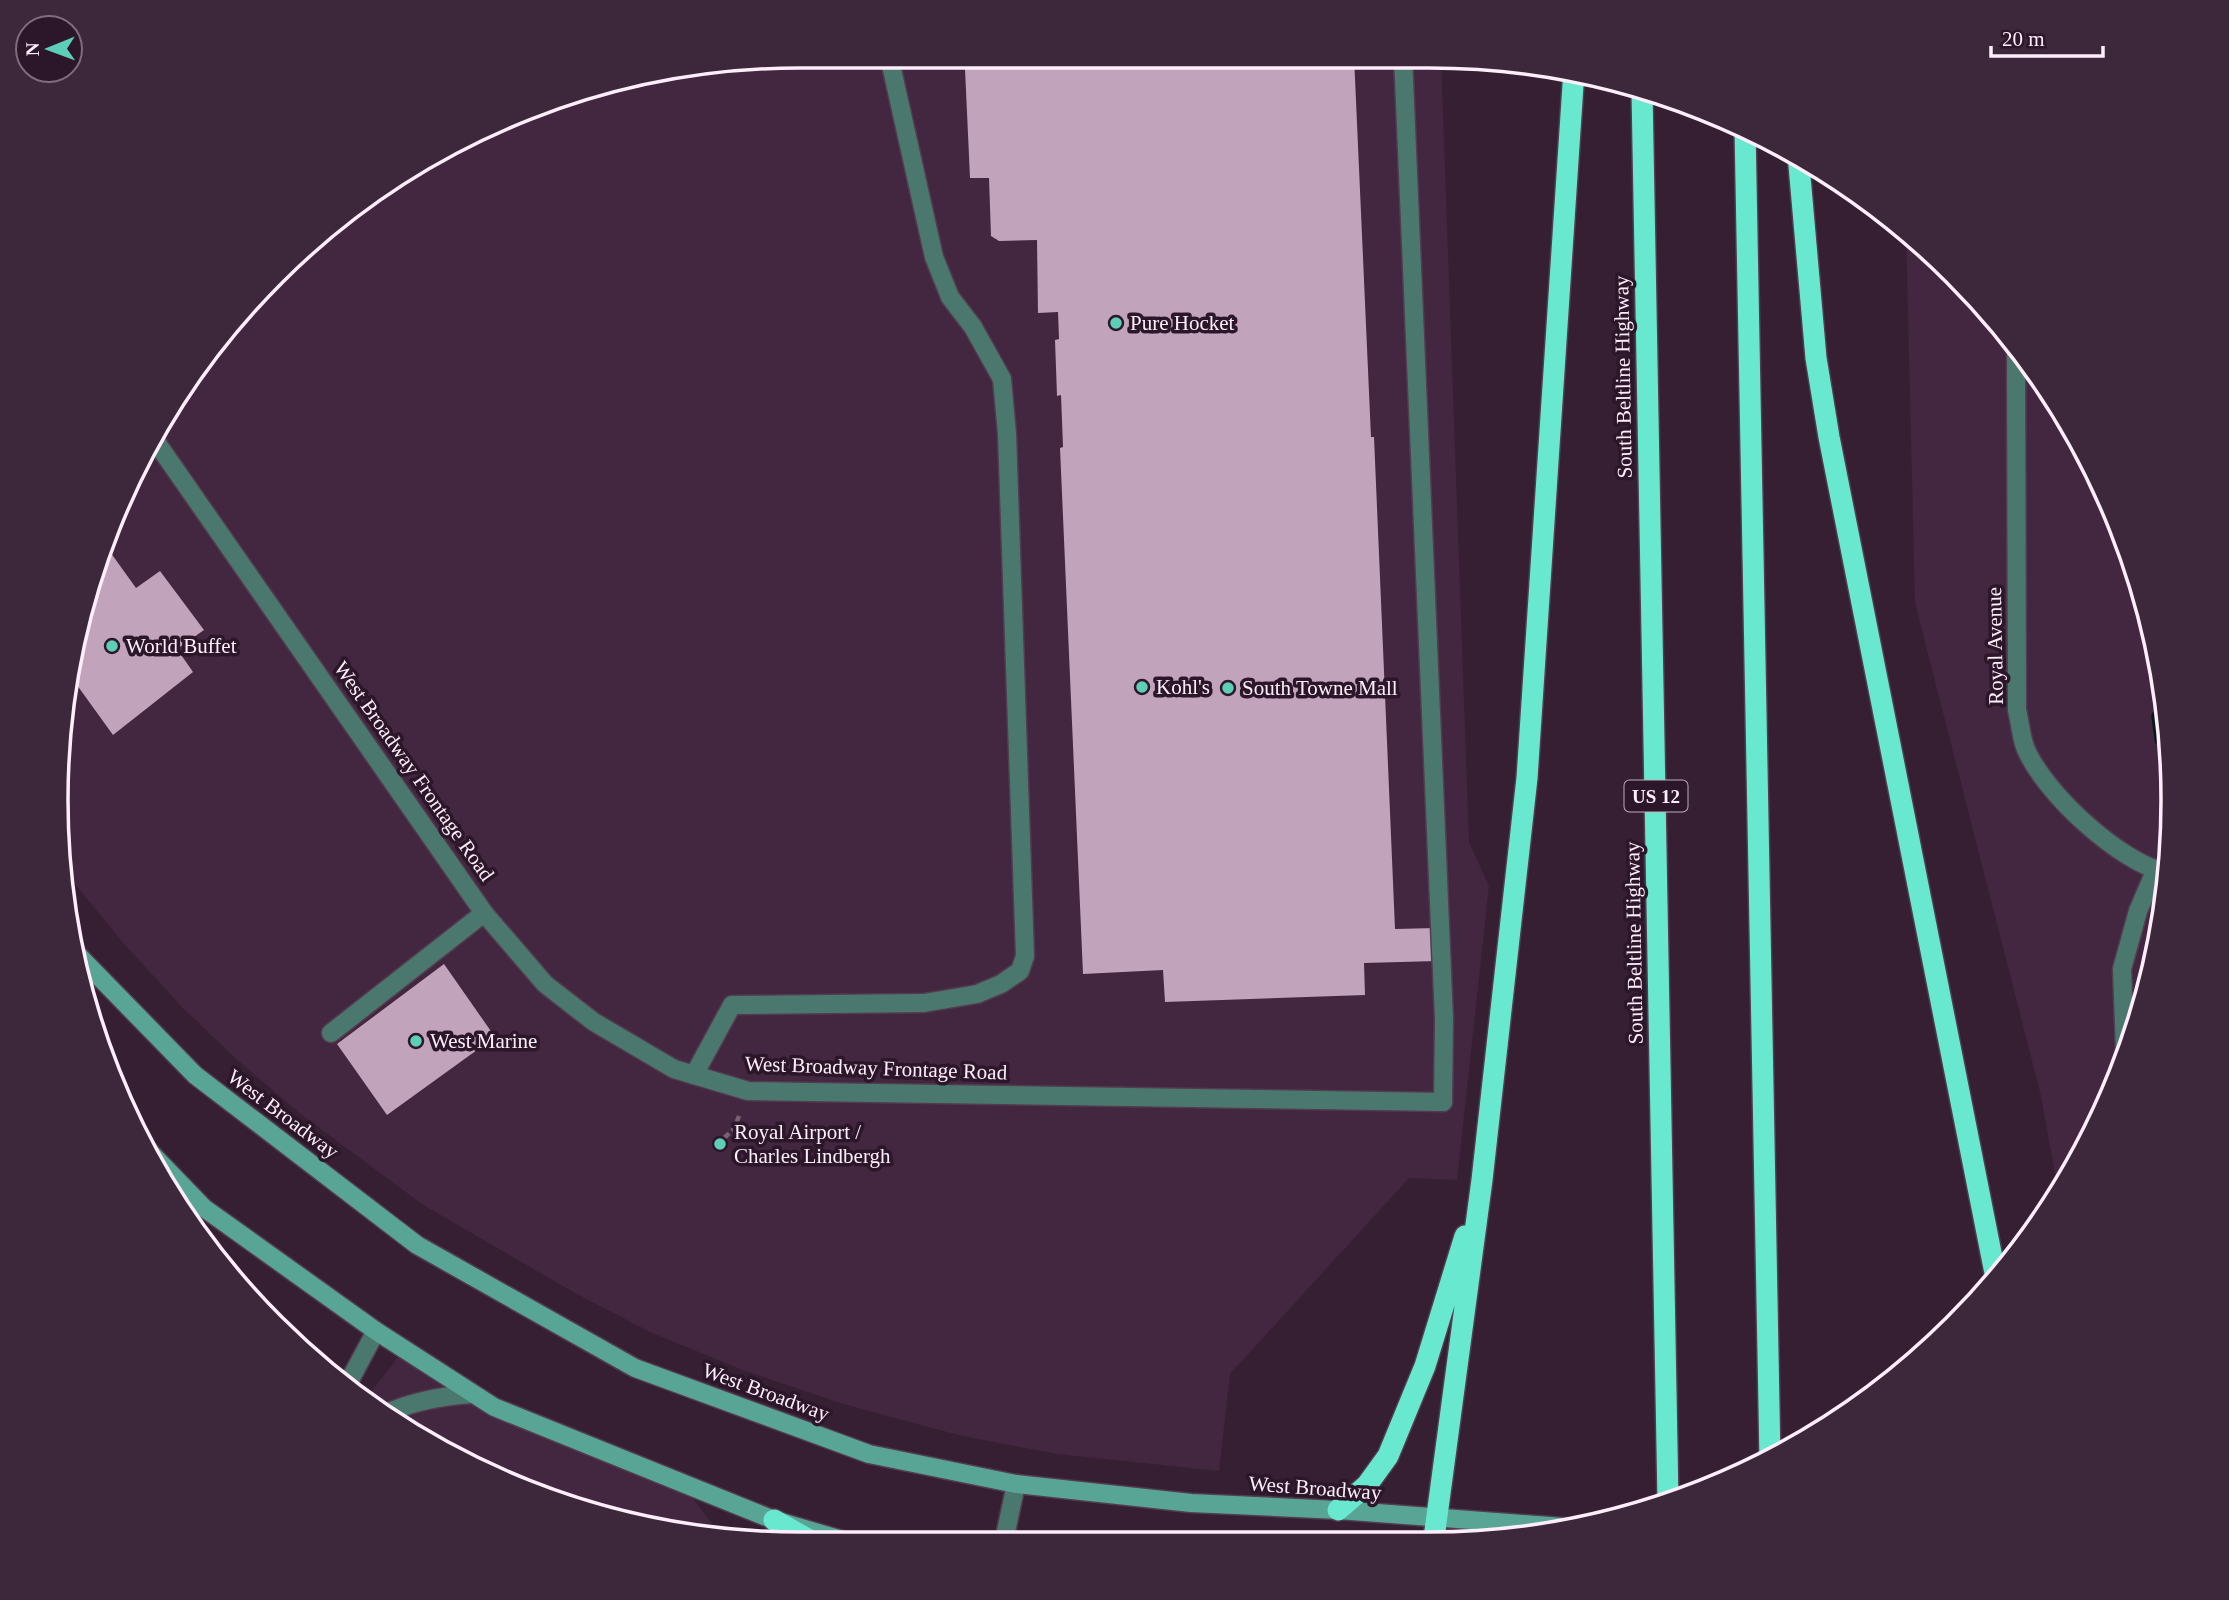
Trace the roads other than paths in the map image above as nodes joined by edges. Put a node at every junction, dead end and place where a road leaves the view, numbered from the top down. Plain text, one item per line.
1 (893, 68) edge
2 (1404, 68) edge
3 (1573, 82) edge
4 (1642, 100) edge
5 (1745, 140) edge
6 (1799, 169) edge
7 (2016, 364) edge
8 (159, 447) edge
9 (2157, 869) edge
10 (2155, 882) edge
11 (484, 913) junction
12 (87, 963) edge
13 (2124, 1028) edge
14 (331, 1033) dead end
15 (694, 1075) junction
16 (171, 1174) edge
17 (1482, 1180) junction
18 (1993, 1265) edge
19 (376, 1331) junction
20 (351, 1378) edge
21 (472, 1394) junction
22 (396, 1410) edge
23 (1769, 1448) edge
24 (1016, 1484) junction
25 (1668, 1492) edge
26 (1338, 1510) junction
27 (774, 1520) junction
28 (1522, 1525) edge
29 (1435, 1529) edge
30 (795, 1532) edge
31 (815, 1532) edge
32 (1006, 1532) edge

1 - 15 street
2 - 15 street, West Broadway Frontage Road
3 - 17 highway
4 - 25 highway, South Beltline Highway / US 12
5 - 23 highway
6 - 18 highway
7 - 9 street, Royal Avenue
8 - 11 street, West Broadway Frontage Road
10 - 13 street
11 - 14 street
11 - 15 street, West Broadway Frontage Road
12 - 24 street, West Broadway
16 - 19 street
17 - 26 highway
17 - 29 highway
19 - 20 street
19 - 21 street
21 - 22 street
21 - 27 street
24 - 26 street, West Broadway
24 - 32 street
26 - 29 street, West Broadway
27 - 30 highway
27 - 31 street
28 - 29 street, West Broadway

